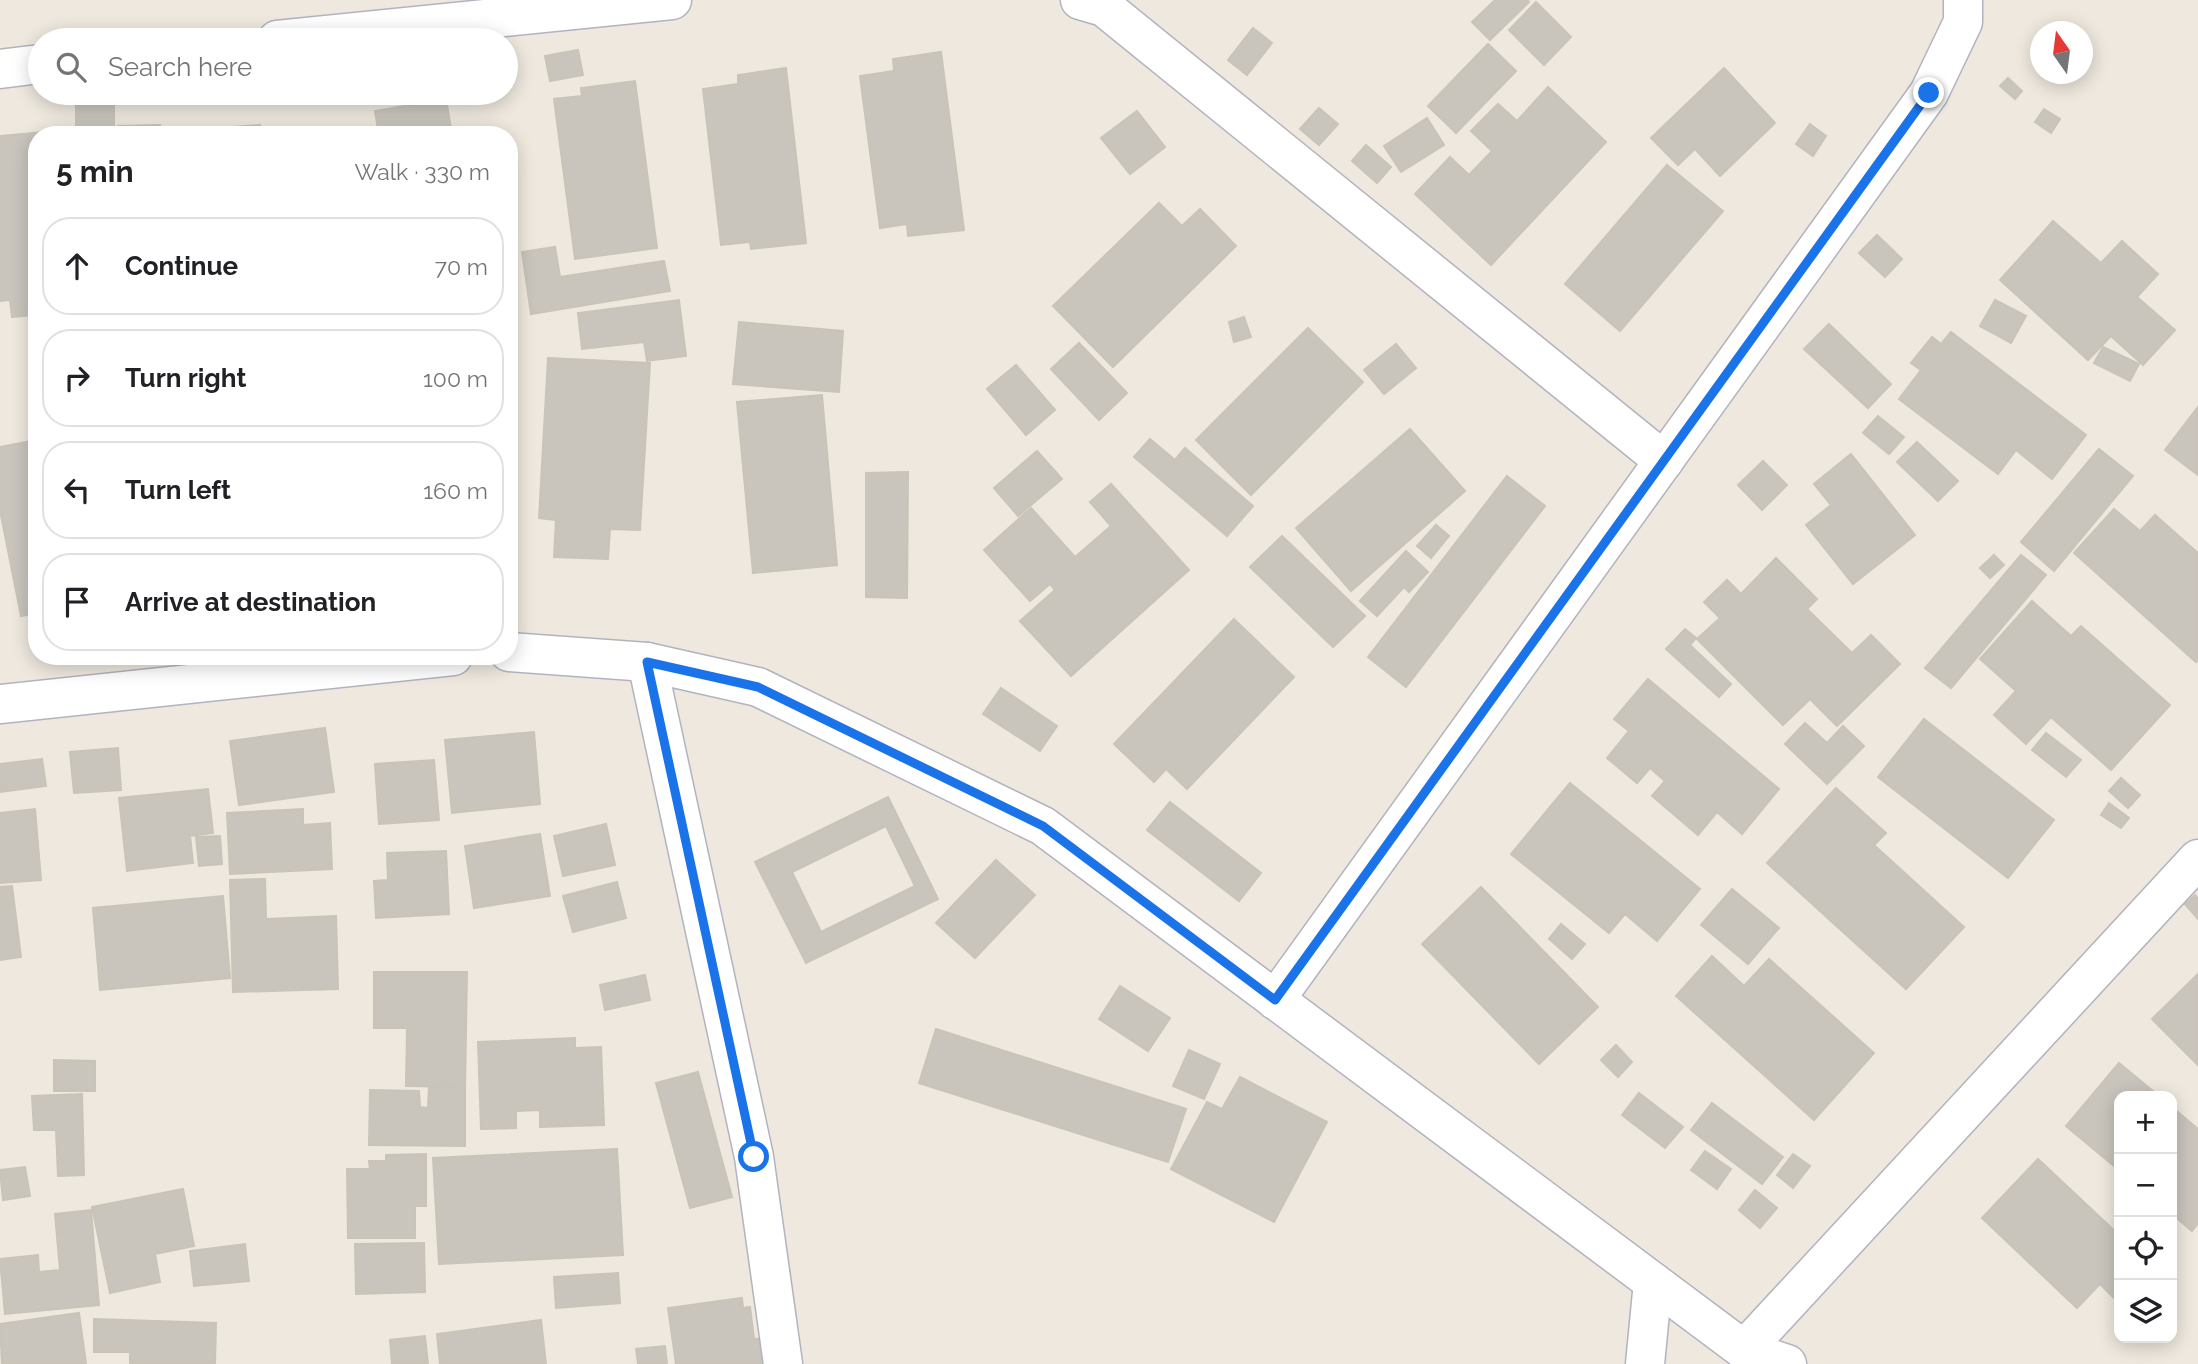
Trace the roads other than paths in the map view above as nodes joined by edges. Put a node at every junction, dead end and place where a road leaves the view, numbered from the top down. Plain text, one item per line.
1 (672, 0) edge
2 (1080, 0) edge
3 (1963, 0) edge
4 (396, 28) edge
5 (28, 66) edge
6 (0, 69) edge
7 (1664, 461) junction
8 (518, 653) edge
9 (647, 662) junction
10 (368, 665) edge
11 (0, 704) edge
12 (2198, 859) edge
13 (1275, 1000) junction
14 (1653, 1282) junction
15 (1744, 1350) junction
16 (783, 1364) edge
17 (1645, 1364) edge
18 (1787, 1364) edge

1 - 4 street
2 - 7 street
3 - 7 street
5 - 6 street
7 - 13 street
8 - 9 street
9 - 13 street
9 - 16 street
10 - 11 street
12 - 15 street
13 - 14 street
14 - 15 street
14 - 17 street
15 - 18 street

